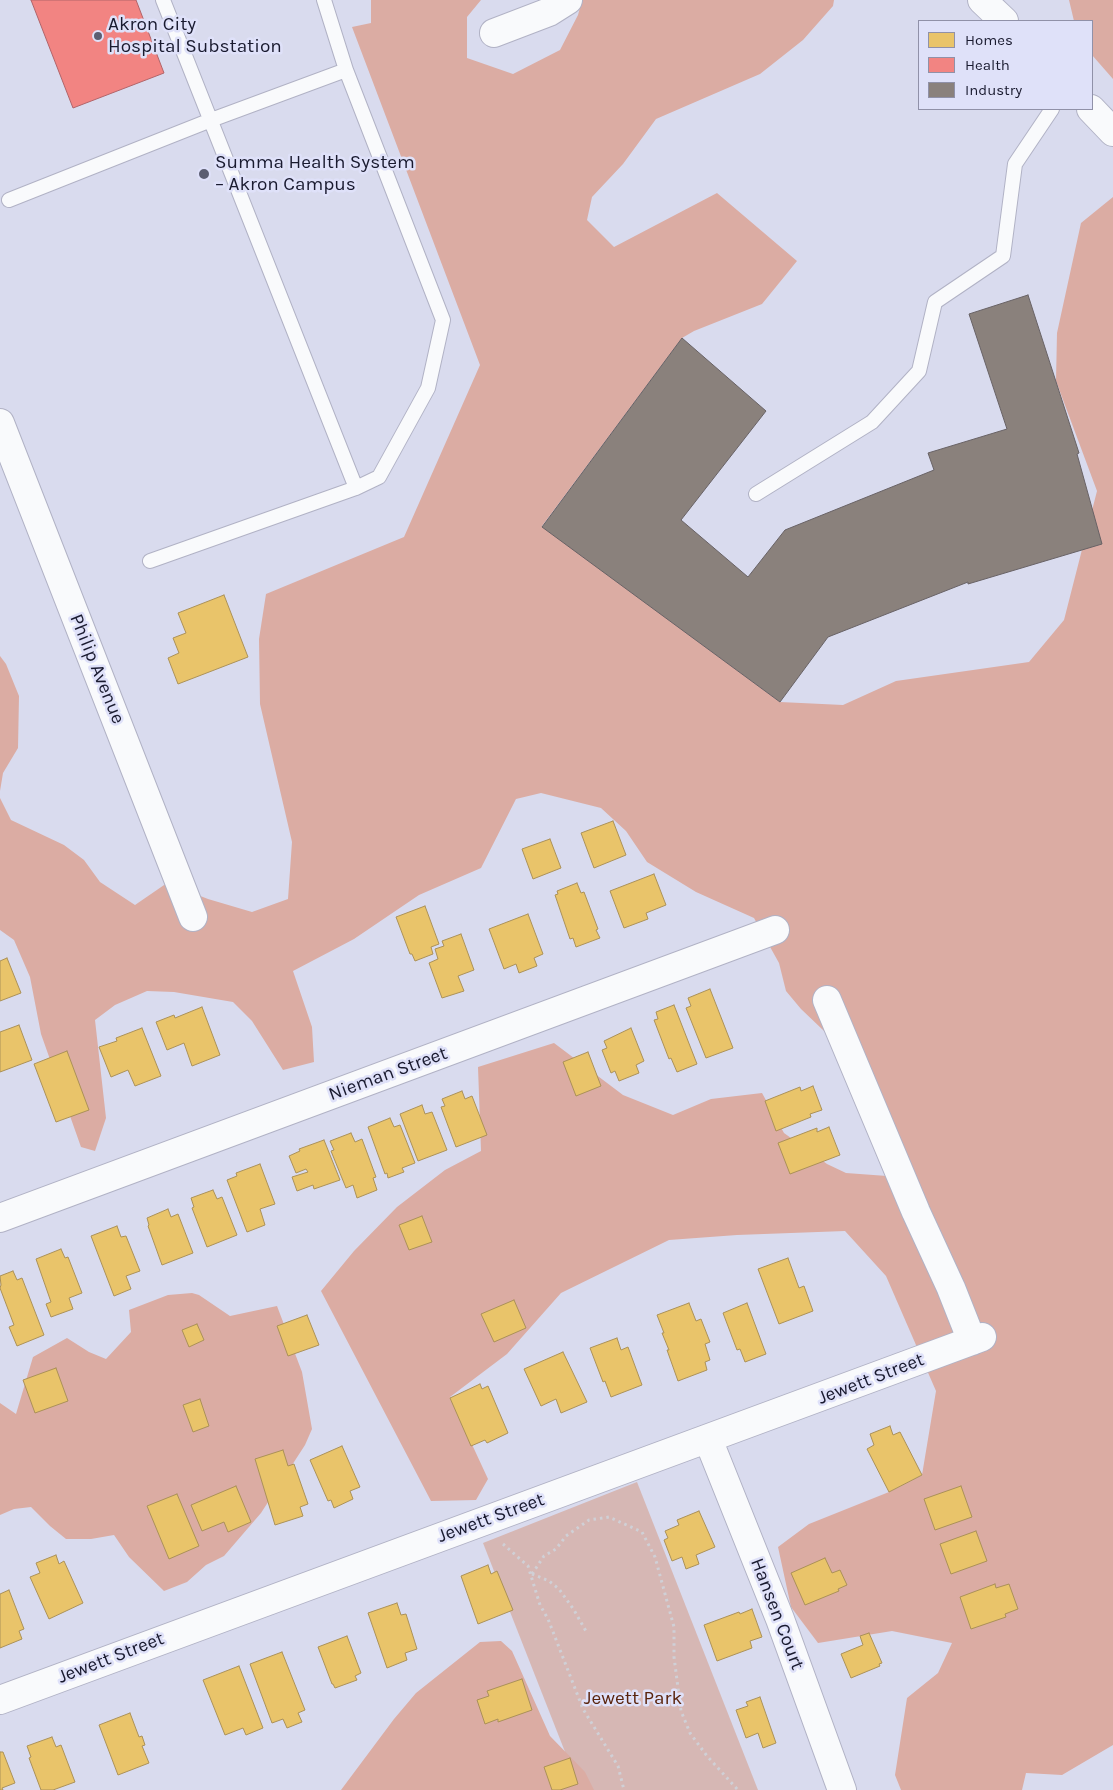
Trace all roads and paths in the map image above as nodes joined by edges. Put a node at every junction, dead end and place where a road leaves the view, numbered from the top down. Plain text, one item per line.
1 (163, 0) edge
2 (324, 0) edge
3 (568, 0) edge
4 (982, 0) edge
5 (1003, 20) edge
6 (494, 33) dead end
7 (346, 70) junction
8 (1051, 110) edge
9 (1091, 110) edge
10 (211, 120) junction
11 (1113, 132) edge
12 (9, 200) dead end
13 (0, 422) edge
14 (356, 488) junction
15 (756, 494) dead end
16 (150, 561) dead end
17 (193, 917) dead end
18 (775, 930) dead end
19 (827, 1000) dead end
20 (0, 1218) edge
21 (708, 1439) junction
22 (482, 1522) junction
23 (532, 1574) junction
24 (587, 1633) dead end
25 (0, 1700) edge
26 (624, 1790) edge
27 (738, 1790) edge
28 (842, 1790) edge

1 - 10 lane
2 - 7 lane
3 - 6 street
4 - 5 street
7 - 10 lane
7 - 14 lane
8 - 15 lane
9 - 11 street
10 - 12 lane
10 - 14 lane
13 - 17 street, Philip Avenue
14 - 16 lane
18 - 20 street, Nieman Street
19 - 21 street, Jewett Street
21 - 22 street, Jewett Street
21 - 28 street, Hansen Court
22 - 23 path
22 - 25 street, Jewett Street
23 - 24 path
23 - 26 path
23 - 27 path

